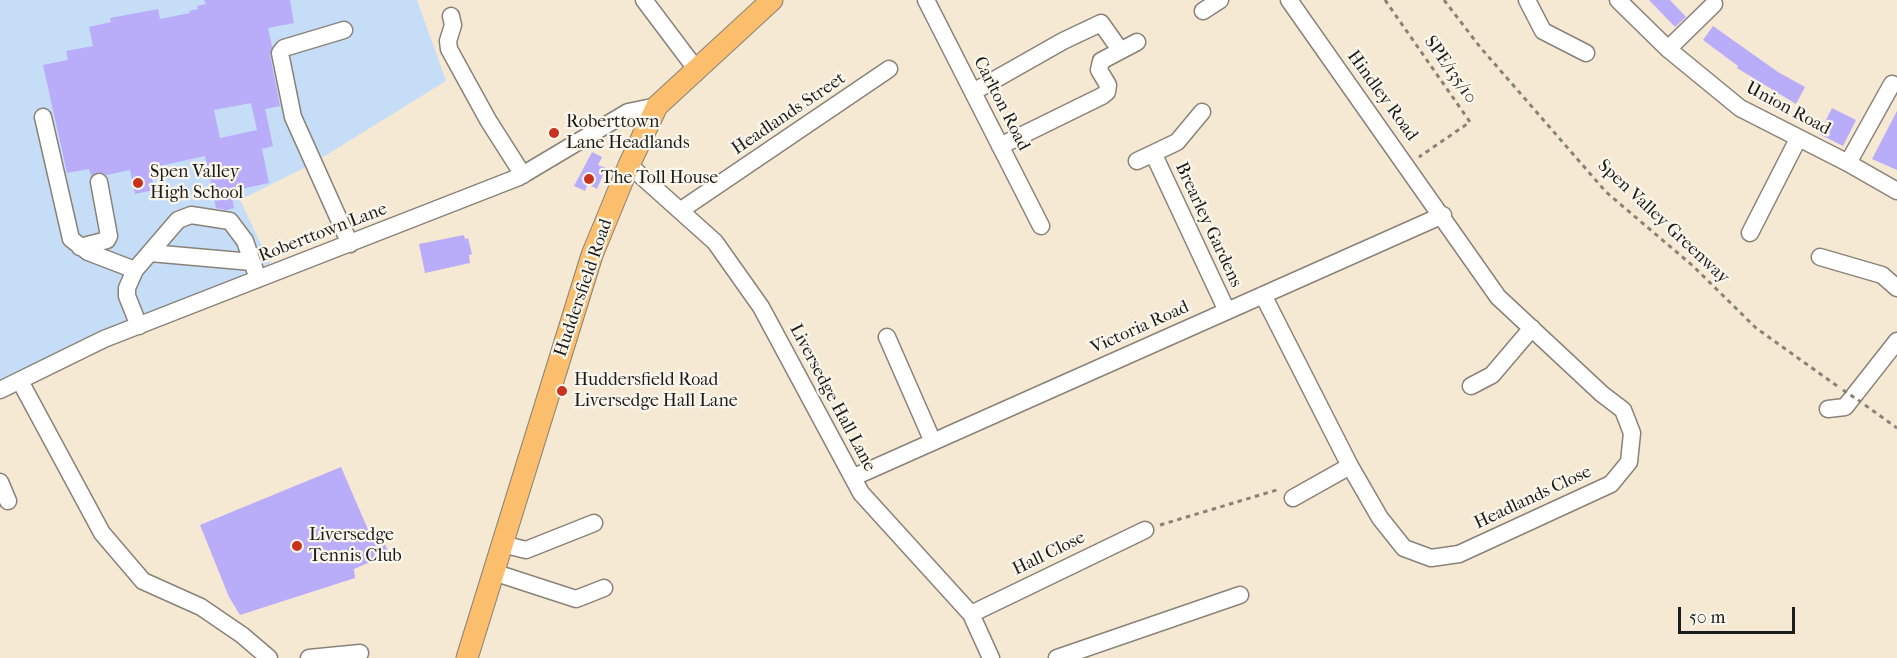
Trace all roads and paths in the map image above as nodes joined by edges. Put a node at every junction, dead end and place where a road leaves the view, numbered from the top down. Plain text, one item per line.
1 (644, 0) edge
2 (926, 0) edge
3 (1220, 0) edge
4 (1289, 0) edge
5 (1385, 0) edge
6 (1444, 0) edge
7 (1527, 0) edge
8 (1618, 0) edge
9 (767, 1) edge
10 (1714, 4) dead end
11 (1203, 11) dead end
12 (451, 16) dead end
13 (344, 30) dead end
14 (1137, 42) dead end
15 (1118, 47) dead end
16 (1668, 49) junction
17 (1586, 53) dead end
18 (696, 69) junction
19 (890, 69) dead end
20 (1892, 84) dead end
21 (973, 92) junction
22 (657, 106) junction
23 (1202, 112) dead end
24 (44, 117) dead end
25 (1798, 140) junction
26 (1000, 146) junction
27 (1154, 155) junction
28 (1137, 161) dead end
29 (1848, 163) junction
30 (629, 165) junction
31 (1407, 165) junction
32 (523, 175) junction
33 (99, 182) dead end
34 (1897, 190) edge
35 (681, 210) junction
36 (1443, 215) junction
37 (1041, 226) dead end
38 (1750, 233) dead end
39 (350, 244) junction
40 (80, 247) junction
41 (150, 253) junction
42 (1820, 257) dead end
43 (252, 262) junction
44 (135, 270) junction
45 (258, 279) junction
46 (1897, 288) edge
47 (1263, 295) junction
48 (1227, 311) junction
49 (139, 326) junction
50 (1532, 328) junction
51 (887, 337) dead end
52 (1897, 341) edge
53 (20, 381) junction
54 (1471, 386) dead end
55 (0, 390) edge
56 (1828, 409) dead end
57 (1897, 428) edge
58 (933, 442) junction
59 (1350, 466) junction
60 (854, 477) junction
61 (0, 482) edge
62 (1292, 498) joint
63 (8, 501) dead end
64 (594, 523) dead end
65 (1144, 530) joint
66 (502, 544) junction
67 (494, 572) junction
68 (604, 588) dead end
69 (1240, 594) dead end
70 (971, 614) junction
71 (360, 653) dead end
72 (268, 658) edge
73 (309, 658) edge
74 (467, 658) edge
75 (991, 658) edge
76 (1057, 658) edge

1 - 18 street
2 - 21 street, Carlton Road
3 - 11 street
4 - 31 street, Hindley Road
5 - 31 path, SPE/135/10
6 - 57 path, Spen Valley Greenway, bridge
7 - 17 street
8 - 16 street, Union Road
9 - 18 main road, Huddersfield Road
10 - 16 street
12 - 32 street
13 - 39 street
14 - 26 street
15 - 21 street
16 - 25 street, Union Road
18 - 22 main road, Huddersfield Road
19 - 35 street, Headlands Street
20 - 29 street
21 - 26 street, Carlton Road
22 - 30 main road, Huddersfield Road
22 - 32 street, Roberttown Lane
23 - 27 street, Brearley Gardens
24 - 40 street
25 - 29 street, Union Road
25 - 38 street
26 - 37 street, Carlton Road
27 - 28 street, Brearley Gardens
27 - 48 street, Brearley Gardens
29 - 34 street, Union Road
30 - 35 street, Liversedge Hall Lane
30 - 66 main road, Huddersfield Road
31 - 36 street, Hindley Road
32 - 39 street, Roberttown Lane
33 - 40 street
35 - 60 street, Liversedge Hall Lane
36 - 47 street, Victoria Road
36 - 50 street, Headlands Close
39 - 45 street, Roberttown Lane
40 - 44 street
41 - 43 street
41 - 43 street
41 - 44 street
42 - 46 street
43 - 45 street
44 - 49 street
45 - 49 street, Roberttown Lane
47 - 48 street, Victoria Road
47 - 59 street, Headlands Close
48 - 58 street, Victoria Road
49 - 53 street, Roberttown Lane
50 - 54 street
50 - 59 street, Headlands Close
51 - 58 street
52 - 56 street
53 - 55 street, Roberttown Lane
53 - 72 street
58 - 60 street, Victoria Road
59 - 62 street
60 - 70 street, Liversedge Hall Lane
61 - 63 street
62 - 65 path
64 - 66 street
65 - 70 street, Hall Close
66 - 67 main road, Huddersfield Road
67 - 68 street
67 - 74 main road, Huddersfield Road
69 - 76 street
70 - 75 street, Liversedge Hall Lane
71 - 73 street

